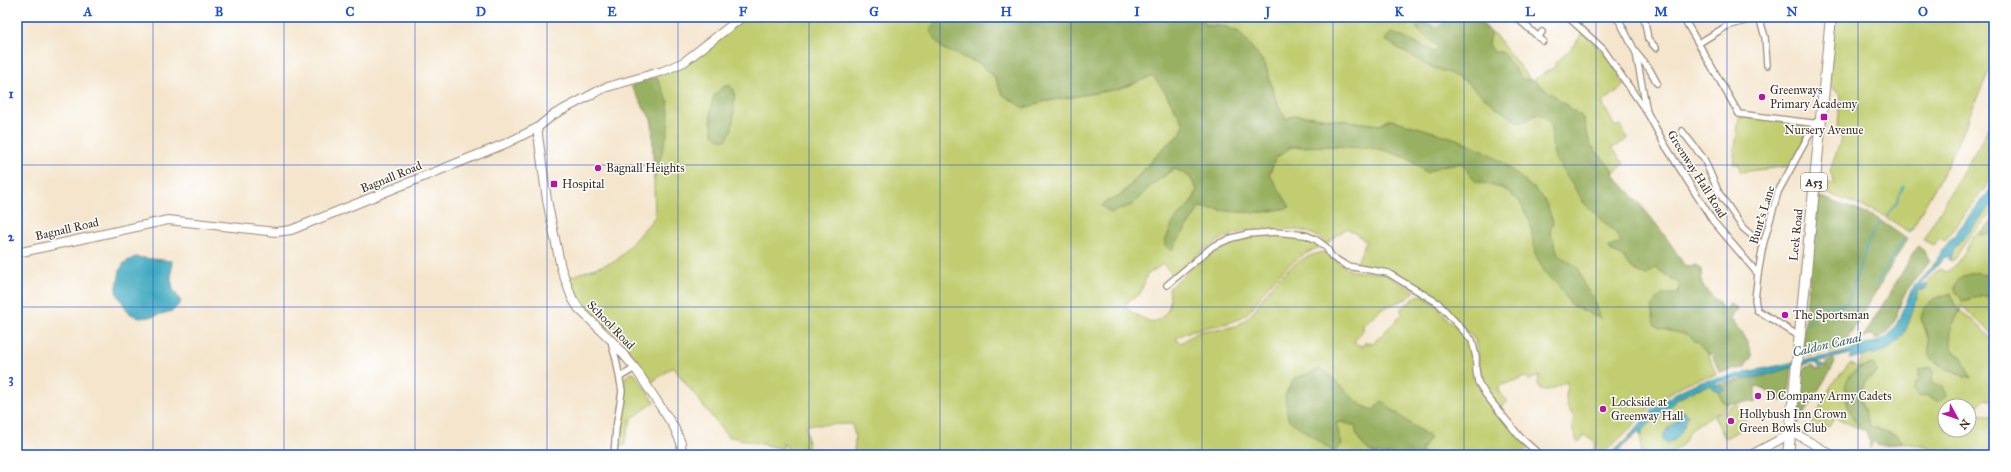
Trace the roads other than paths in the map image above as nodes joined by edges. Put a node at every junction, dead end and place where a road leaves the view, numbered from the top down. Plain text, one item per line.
1 (742, 17) edge
2 (1516, 17) edge
3 (1568, 17) edge
4 (1615, 17) edge
5 (1644, 17) edge
6 (1683, 17) edge
7 (1759, 17) edge
8 (1830, 17) edge
9 (1542, 32) dead end
10 (1538, 37) junction
11 (1543, 41) dead end
12 (1699, 43) junction
13 (1656, 48) dead end
14 (1636, 53) junction
15 (1767, 65) dead end
16 (1657, 84) dead end
17 (1648, 114) junction
18 (1818, 123) junction
19 (537, 128) junction
20 (1682, 131) dead end
21 (1763, 245) junction
22 (17, 253) edge
23 (1758, 274) junction
24 (1167, 285) dead end
25 (1799, 336) junction
26 (612, 341) junction
27 (635, 368) junction
28 (620, 377) junction
29 (1790, 434) junction
30 (614, 455) edge
31 (682, 455) edge
32 (1540, 455) edge
33 (1751, 455) edge
34 (1788, 455) edge
35 (1832, 455) edge

1 - 19 street, Bagnall Road
2 - 10 street
3 - 17 street, Greenway Hall Road
4 - 14 street
5 - 13 street
6 - 12 street
7 - 12 street
7 - 15 street
8 - 18 highway, Leek Road / A53
9 - 10 street
10 - 11 street
12 - 18 street
14 - 16 street
14 - 17 street
17 - 23 street, Greenway Hall Road
18 - 21 street, Bunt's Lane
18 - 25 highway, Leek Road / A53
19 - 22 street, Bagnall Road
19 - 26 street, School Road
20 - 21 street
21 - 23 street, Bunt's Lane
23 - 25 street
24 - 32 street
25 - 29 highway, Leek Road / A53
26 - 27 street, School Road
26 - 28 street
27 - 28 street
27 - 31 street, School Road
28 - 30 street
29 - 33 street
29 - 34 highway, Leek Road / A53
29 - 35 street

